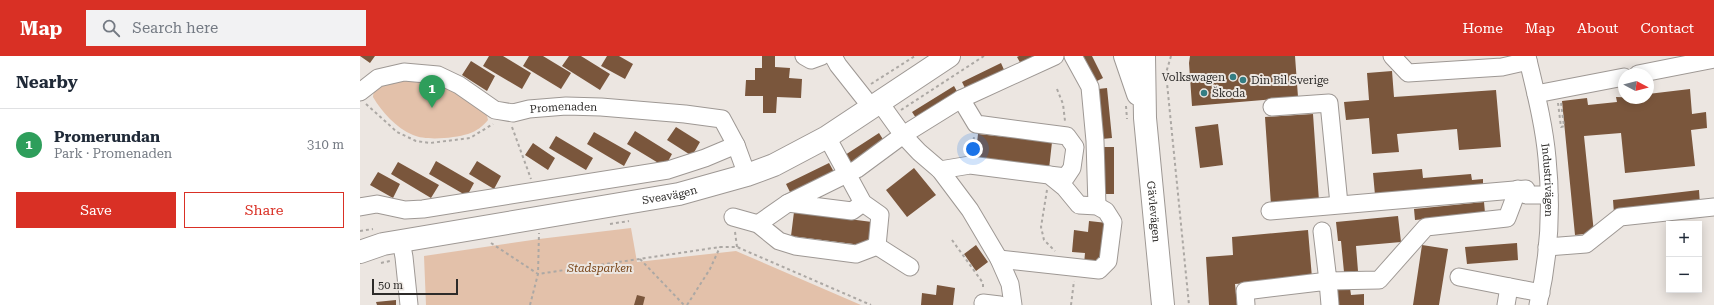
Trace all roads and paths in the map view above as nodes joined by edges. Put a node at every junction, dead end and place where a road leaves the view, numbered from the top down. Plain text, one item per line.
1 (804, 56) edge
2 (822, 56) edge
3 (833, 56) edge
4 (915, 56) edge
5 (949, 56) edge
6 (1055, 56) edge
7 (1073, 56) edge
8 (1126, 56) edge
9 (1132, 56) edge
10 (1144, 56) edge
11 (1157, 56) edge
12 (1170, 56) edge
13 (1392, 56) edge
14 (1528, 58) edge
15 (1714, 59) edge
16 (1654, 71) edge
17 (1618, 79) edge
18 (1057, 89) dead end
19 (859, 92) junction
20 (1536, 94) junction
21 (1559, 96) junction
22 (363, 98) edge
23 (961, 99) junction
24 (876, 106) junction
25 (1272, 107) dead end
26 (513, 113) junction
27 (1145, 118) junction
28 (976, 124) junction
29 (903, 135) junction
30 (1067, 136) junction
31 (827, 137) junction
32 (736, 145) junction
33 (970, 165) junction
34 (940, 170) junction
35 (846, 174) junction
36 (747, 175) junction
37 (1049, 175) junction
38 (1518, 189) junction
39 (1549, 195) junction
40 (536, 203) junction
41 (788, 203) junction
42 (863, 203) junction
43 (1339, 204) junction
44 (1097, 206) junction
45 (1714, 206) edge
46 (360, 207) edge
47 (1270, 211) dead end
48 (733, 217) dead end
49 (758, 224) junction
50 (1322, 231) dead end
51 (952, 240) dead end
52 (400, 241) junction
53 (488, 241) dead end
54 (877, 246) junction
55 (1547, 246) junction
56 (720, 247) junction
57 (360, 252) edge
58 (640, 259) junction
59 (999, 259) junction
60 (1069, 267) junction
61 (910, 268) dead end
62 (538, 274) junction
63 (1459, 276) dead end
64 (1328, 281) junction
65 (1509, 287) junction
66 (1539, 299) edge
67 (983, 303) joint
68 (409, 305) edge
69 (530, 305) edge
70 (684, 305) edge
71 (687, 305) edge
72 (871, 305) edge
73 (1000, 305) edge
74 (1012, 305) edge
75 (1071, 305) edge
76 (1163, 305) edge
77 (1189, 305) edge
78 (1246, 305) edge
79 (1330, 305) edge
80 (1506, 305) edge

1 - 2 street
3 - 19 street
4 - 19 path
5 - 24 main road, Sveavägen
6 - 23 street
7 - 44 street
8 - 27 main road
9 - 27 main road, Gävlevägen
10 - 27 main road, Gävlevägen
11 - 27 main road
12 - 77 path
13 - 14 street
14 - 20 street, Industrivägen
15 - 16 street
17 - 21 street
18 - 30 path
19 - 24 street
20 - 21 street
20 - 39 street, Industrivägen
21 - 21 path
22 - 26 street, Promenaden
22 - 26 path
23 - 28 street
23 - 29 street
24 - 29 street
24 - 31 main road, Sveavägen
25 - 43 street
26 - 32 street, Promenaden
26 - 40 path
27 - 76 main road, Gävlevägen
28 - 30 street
28 - 33 path
29 - 34 street
29 - 35 street
30 - 37 street
31 - 35 street
31 - 36 main road, Sveavägen
32 - 36 street, Promenaden
32 - 40 street
33 - 34 street
33 - 37 street
34 - 59 street
35 - 41 street
35 - 42 street
36 - 40 main road, Sveavägen
37 - 44 street
37 - 60 path
38 - 39 street
38 - 43 street
38 - 64 street
39 - 55 street, Industrivägen
40 - 46 street
40 - 52 main road, Sveavägen
40 - 62 path
41 - 42 street
41 - 49 street
42 - 54 street
43 - 47 street
44 - 60 street
45 - 55 street
48 - 49 street
49 - 54 street
50 - 64 street
51 - 67 path
52 - 57 main road, Sveavägen
52 - 68 street
53 - 62 path
54 - 61 street
55 - 66 street, Industrivägen
56 - 58 path
56 - 71 path
56 - 72 path
58 - 62 path
58 - 70 path
59 - 60 street
59 - 74 street
60 - 75 path
62 - 69 path
63 - 65 street
64 - 78 street
64 - 79 street
65 - 66 street
65 - 80 street
67 - 73 street

